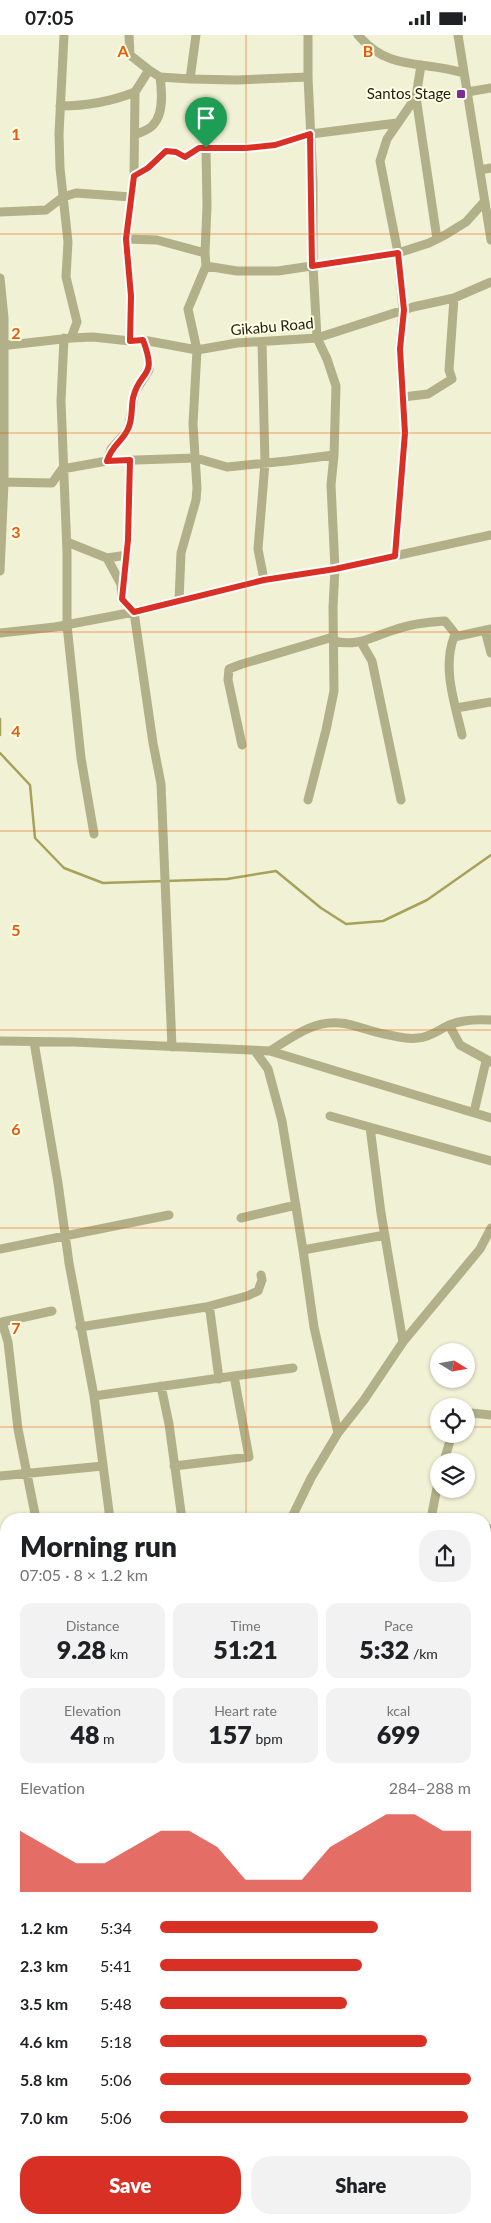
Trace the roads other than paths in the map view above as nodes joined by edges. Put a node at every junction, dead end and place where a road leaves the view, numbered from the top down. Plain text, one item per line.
1 (64, 35) edge
2 (129, 35) edge
3 (196, 35) edge
4 (308, 35) edge
5 (358, 35) edge
6 (458, 35) edge
7 (420, 65) junction
8 (149, 70) junction
9 (464, 73) junction
10 (160, 77) junction
11 (308, 77) junction
12 (190, 79) junction
13 (491, 88) edge
14 (467, 91) junction
15 (135, 92) junction
16 (416, 97) junction
17 (60, 106) junction
18 (397, 123) junction
19 (310, 134) junction
20 (135, 135) junction
21 (206, 148) junction
22 (491, 168) edge
23 (480, 170) junction
24 (134, 176) junction
25 (63, 197) junction
26 (131, 197) junction
27 (484, 202) junction
28 (0, 212) edge
29 (126, 239) junction
30 (437, 239) junction
31 (491, 240) edge
32 (205, 253) junction
33 (398, 253) junction
34 (206, 266) junction
35 (312, 266) junction
36 (0, 278) edge
37 (491, 282) edge
38 (454, 298) junction
39 (404, 310) junction
40 (68, 338) junction
41 (317, 338) junction
42 (143, 340) junction
43 (130, 341) junction
44 (262, 342) junction
45 (2, 346) edge
46 (197, 350) junction
47 (403, 397) junction
48 (2, 436) edge
49 (334, 455) junction
50 (196, 458) junction
51 (130, 460) junction
52 (107, 461) junction
53 (265, 463) junction
54 (62, 469) junction
55 (2, 483) edge
56 (491, 535) edge
57 (67, 542) junction
58 (127, 555) junction
59 (395, 556) junction
60 (107, 558) junction
61 (335, 569) junction
62 (0, 571) edge
63 (264, 580) junction
64 (122, 599) junction
65 (179, 601) junction
66 (134, 612) junction
67 (67, 625) junction
68 (488, 629) edge
69 (1, 632) edge
70 (457, 636) junction
71 (333, 639) junction
72 (361, 642) junction
73 (491, 653) edge
74 (491, 702) edge
75 (456, 708) junction
76 (462, 735) dead end
77 (242, 745) dead end
78 (308, 800) dead end
79 (400, 800) dead end
80 (94, 834) dead end
81 (491, 1020) edge
82 (449, 1025) junction
83 (0, 1041) edge
84 (34, 1042) junction
85 (172, 1047) junction
86 (256, 1051) junction
87 (270, 1051) junction
88 (488, 1061) edge
89 (474, 1112) junction
90 (330, 1116) dead end
91 (491, 1118) edge
92 (370, 1127) junction
93 (491, 1161) edge
94 (296, 1205) junction
95 (169, 1215) dead end
96 (241, 1218) dead end
97 (491, 1228) edge
98 (385, 1235) junction
99 (66, 1237) junction
100 (0, 1249) edge
101 (303, 1250) junction
102 (261, 1275) dead end
103 (206, 1307) junction
104 (52, 1311) dead end
105 (1, 1322) edge
106 (80, 1327) junction
107 (403, 1342) junction
108 (293, 1368) dead end
109 (234, 1376) junction
110 (219, 1379) junction
111 (161, 1386) junction
112 (94, 1396) junction
113 (475, 1413) edge
114 (491, 1415) edge
115 (338, 1433) junction
116 (103, 1465) junction
117 (174, 1466) junction
118 (27, 1473) junction
119 (0, 1476) edge
120 (435, 1498) edge
121 (35, 1513) edge
122 (109, 1513) edge
123 (181, 1513) edge
124 (295, 1513) edge
125 (432, 1513) edge

1 - 17 street
2 - 8 street
3 - 12 street
4 - 11 street
5 - 7 street
6 - 9 street
7 - 9 street
7 - 16 street
8 - 10 street
8 - 15 street
9 - 14 street
10 - 12 street
10 - 20 street
11 - 12 street
11 - 19 street
13 - 14 street
14 - 23 street
15 - 17 street
15 - 20 street
16 - 18 street
16 - 30 street
17 - 25 street
18 - 19 street
18 - 33 street
19 - 21 street
19 - 35 street
20 - 24 street
21 - 24 street
21 - 32 street
22 - 23 street
23 - 27 street
24 - 26 street
25 - 26 street
25 - 28 street
25 - 40 street
26 - 29 street
27 - 30 street
27 - 31 street
29 - 32 street
29 - 43 street
30 - 33 street
32 - 34 street
33 - 35 street
33 - 39 street
34 - 35 street
34 - 46 street
35 - 41 street
36 - 45 street
37 - 38 street, Gikabu Road
38 - 39 street, Gikabu Road
38 - 47 street
39 - 41 street, Gikabu Road
39 - 47 street
40 - 43 street
40 - 45 street
40 - 54 street
41 - 44 street, Gikabu Road
41 - 49 street
42 - 43 street
42 - 46 street
42 - 52 street
44 - 46 street, Gikabu Road
44 - 53 street
45 - 48 street
46 - 50 street
47 - 59 street
48 - 55 street
49 - 53 street
49 - 61 street
50 - 51 street
50 - 53 street
50 - 65 street
51 - 52 street
51 - 58 street
52 - 54 street
53 - 63 street
54 - 55 street
54 - 57 street
55 - 62 street
56 - 59 street
57 - 60 street
57 - 67 street
58 - 60 street
58 - 64 street
59 - 61 street
60 - 64 street
61 - 63 street
61 - 71 street
63 - 65 street
64 - 66 street
65 - 66 street
66 - 67 street
66 - 85 street
67 - 69 street
67 - 80 street
68 - 70 street
68 - 73 street
70 - 72 street
70 - 75 street
71 - 72 street
71 - 77 street
71 - 78 street
72 - 79 street
74 - 75 street
75 - 76 street
81 - 82 street
82 - 87 street
82 - 88 street
83 - 84 street
84 - 85 street
84 - 99 street
85 - 86 street
86 - 87 street
86 - 94 street
87 - 89 street
88 - 89 street
89 - 91 street
90 - 92 street
92 - 93 street
92 - 98 street
94 - 96 street
94 - 101 street
95 - 99 street
97 - 107 street
98 - 101 street
98 - 107 street
99 - 100 street
99 - 106 street
101 - 115 street
102 - 103 street
103 - 106 street
103 - 110 street
104 - 105 street
105 - 118 street
106 - 112 street
107 - 115 street
108 - 109 street
109 - 110 street
109 - 117 street
110 - 111 street
111 - 112 street
111 - 117 street
112 - 116 street
113 - 114 street
115 - 124 street
116 - 118 street
116 - 122 street
117 - 123 street
118 - 119 street
118 - 121 street
120 - 125 street

